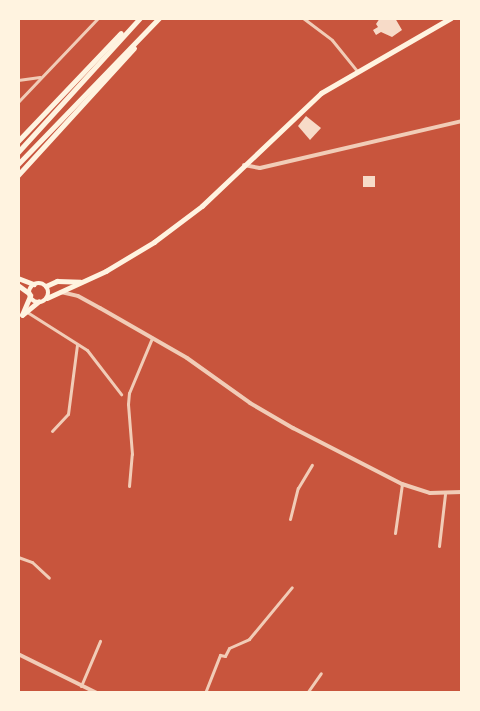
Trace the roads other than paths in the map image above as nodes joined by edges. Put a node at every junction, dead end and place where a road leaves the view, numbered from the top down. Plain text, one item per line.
1 (98, 18) edge
2 (159, 18) edge
3 (303, 18) edge
4 (451, 18) edge
5 (139, 20) edge
6 (147, 30) junction
7 (357, 71) junction
8 (41, 77) junction
9 (18, 80) edge
10 (18, 102) edge
11 (462, 121) edge
12 (18, 141) edge
13 (18, 152) edge
14 (18, 164) edge
15 (243, 165) junction
16 (18, 175) edge
17 (18, 278) edge
18 (80, 282) junction
19 (34, 284) junction
20 (18, 285) edge
21 (46, 286) junction
22 (61, 292) junction
23 (30, 294) junction
24 (47, 298) junction
25 (38, 302) junction
26 (22, 316) edge
27 (152, 338) junction
28 (77, 345) junction
29 (121, 394) dead end
30 (52, 431) dead end
31 (312, 465) dead end
32 (402, 484) junction
33 (129, 486) dead end
34 (462, 492) edge
35 (445, 494) junction
36 (290, 519) dead end
37 (395, 533) dead end
38 (439, 546) dead end
39 (18, 556) edge
40 (49, 578) dead end
41 (292, 587) dead end
42 (100, 641) dead end
43 (18, 654) edge
44 (321, 673) dead end
45 (81, 686) junction
46 (97, 693) edge
47 (205, 693) edge
48 (307, 693) edge

1 - 8 street
2 - 6 highway
3 - 7 street
4 - 7 main road
5 - 12 highway
5 - 13 highway
6 - 14 highway
6 - 16 highway
7 - 15 main road
8 - 9 street
8 - 10 street
11 - 15 street
15 - 18 main road
17 - 19 main road
18 - 21 main road
18 - 22 main road
19 - 21 main road
19 - 23 main road
20 - 23 main road
21 - 24 main road
22 - 24 main road
22 - 27 street
23 - 25 main road
23 - 26 main road
24 - 25 main road
25 - 26 main road
26 - 28 street
27 - 32 street
27 - 33 street
28 - 29 street
28 - 30 street
31 - 36 street
32 - 35 street
32 - 37 street
34 - 35 street
35 - 38 street
39 - 40 street
41 - 47 street
42 - 45 street
43 - 45 street
44 - 48 street
45 - 46 street

